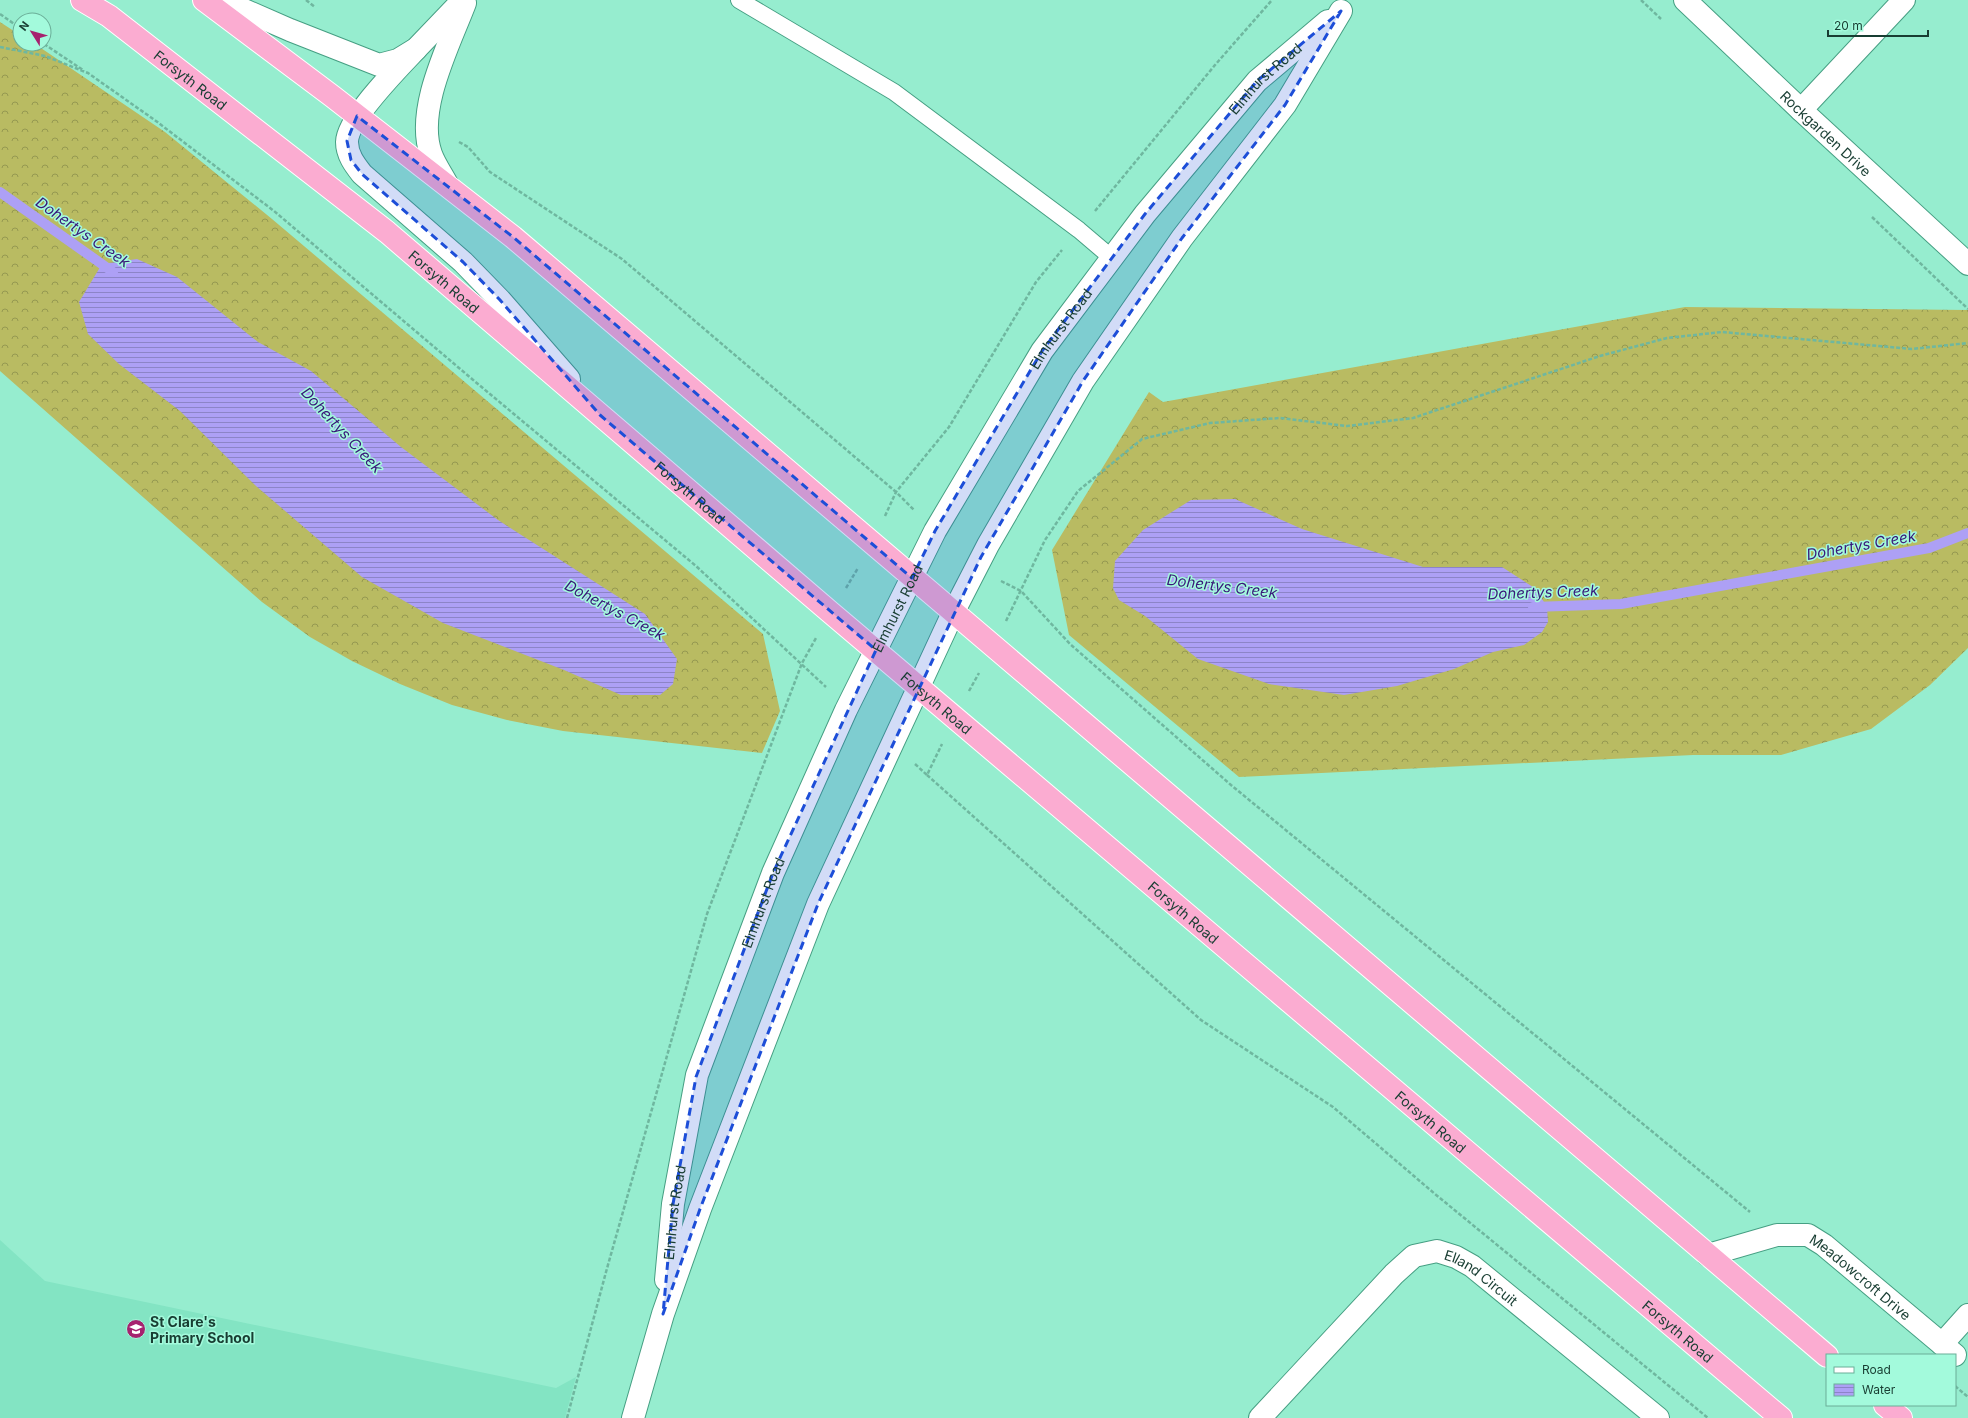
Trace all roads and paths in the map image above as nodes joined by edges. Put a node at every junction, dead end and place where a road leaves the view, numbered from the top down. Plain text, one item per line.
1 (82, 0) edge
2 (204, 0) edge
3 (221, 0) edge
4 (306, 0) edge
5 (465, 0) edge
6 (739, 0) edge
7 (1685, 0) edge
8 (1904, 0) edge
9 (1346, 6) edge
10 (318, 10) dead end
11 (0, 14) edge
12 (12, 22) edge
13 (0, 47) edge
14 (52, 49) edge
15 (416, 49) junction
16 (88, 73) junction
17 (1801, 110) junction
18 (357, 116) junction
19 (426, 122) junction
20 (448, 186) junction
21 (1112, 258) junction
22 (1968, 264) edge
23 (1968, 343) edge
24 (600, 415) junction
25 (935, 531) junction
26 (976, 568) junction
27 (912, 578) junction
28 (1021, 591) junction
29 (953, 613) junction
30 (993, 648) junction
31 (876, 650) junction
32 (918, 687) junction
33 (848, 707) junction
34 (955, 716) junction
35 (892, 743) junction
36 (927, 775) junction
37 (1777, 1235) junction
38 (1708, 1255) junction
39 (663, 1314) junction
40 (1968, 1315) edge
41 (1950, 1351) edge
42 (1826, 1355) edge
43 (1956, 1356) edge
44 (1968, 1366) edge
45 (1956, 1387) edge
46 (1968, 1397) edge
47 (1886, 1406) edge
48 (633, 1418) edge
49 (1260, 1418) edge
50 (1658, 1418) edge
51 (1708, 1418) edge
52 (1781, 1418) edge
53 (1900, 1418) edge

1 - 24 highway, Forsyth Road
2 - 18 highway
3 - 15 street
4 - 10 path
5 - 15 street
5 - 19 street
6 - 21 lane
7 - 17 street, Rockgarden Drive
8 - 17 street
9 - 21 street, Elmhurst Road
9 - 26 street, Elmhurst Road
11 - 12 path
13 - 16 path
14 - 16 path
15 - 18 street
16 - 33 path
17 - 22 street, Rockgarden Drive
18 - 20 highway
18 - 24 street
19 - 20 street
19 - 25 path
20 - 27 highway
21 - 25 street, Elmhurst Road
23 - 28 path
24 - 31 highway, Forsyth Road
25 - 27 street, Elmhurst Road
26 - 28 path
26 - 29 street, Elmhurst Road
27 - 29 highway
27 - 31 street, Elmhurst Road
28 - 30 path
28 - 37 path
29 - 30 highway
29 - 32 street, Elmhurst Road
30 - 34 path
30 - 38 highway
31 - 32 highway, Forsyth Road
31 - 33 street, Elmhurst Road
32 - 34 highway, Forsyth Road
32 - 35 street, Elmhurst Road
33 - 39 street, Elmhurst Road
34 - 36 path
34 - 52 highway, Forsyth Road
35 - 36 path
35 - 39 street, Elmhurst Road
36 - 51 path
37 - 38 street, Meadowcroft Drive
37 - 41 street, Meadowcroft Drive
38 - 42 highway
39 - 48 street, Elmhurst Road
40 - 41 street
43 - 44 street, Meadowcroft Drive
45 - 46 path
47 - 53 highway
49 - 50 street, Elland Circuit

